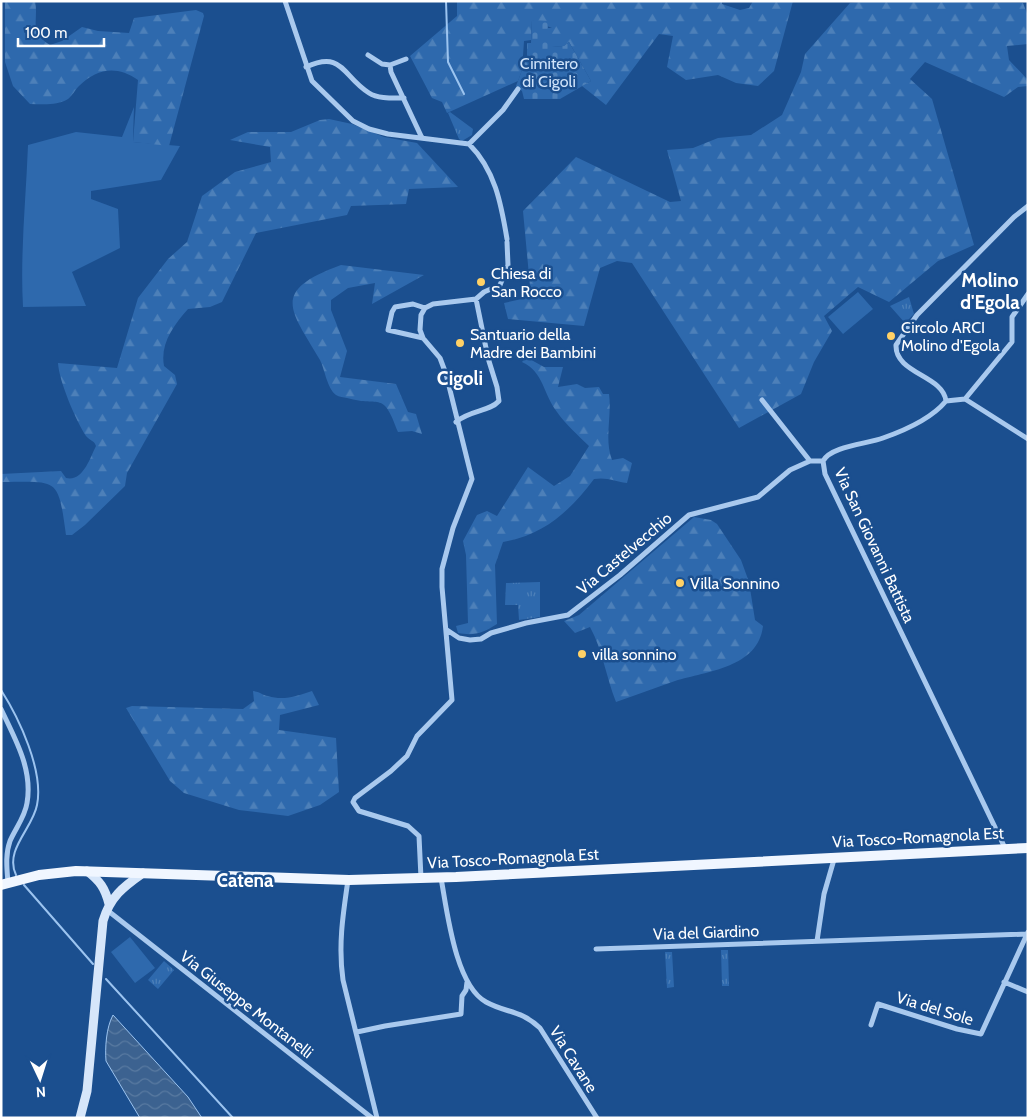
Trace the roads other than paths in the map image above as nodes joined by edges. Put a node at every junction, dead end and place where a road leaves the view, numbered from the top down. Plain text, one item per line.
1 (285, 1) edge
2 (368, 54) dead end
3 (406, 59) dead end
4 (390, 65) junction
5 (306, 67) junction
6 (518, 89) dead end
7 (404, 98) junction
8 (422, 138) junction
9 (469, 144) junction
10 (1028, 206) edge
11 (1028, 294) edge
12 (476, 299) junction
13 (425, 308) junction
14 (423, 338) junction
15 (965, 399) junction
16 (762, 400) dead end
17 (946, 401) junction
18 (456, 422) junction
19 (1028, 439) edge
20 (810, 461) junction
21 (823, 461) junction
22 (447, 630) junction
23 (1, 709) edge
24 (1005, 848) junction
25 (1028, 848) edge
26 (835, 856) junction
27 (4, 859) edge
28 (87, 871) junction
29 (114, 872) junction
30 (143, 872) junction
31 (441, 877) junction
32 (421, 878) junction
33 (348, 880) junction
34 (5, 884) edge
35 (120, 889) junction
36 (106, 890) junction
37 (108, 907) junction
38 (1027, 933) edge
39 (817, 941) junction
40 (596, 949) dead end
41 (467, 982) junction
42 (1004, 982) junction
43 (1028, 992) edge
44 (871, 1025) dead end
45 (357, 1032) junction
46 (80, 1118) edge
47 (372, 1118) edge
48 (377, 1118) edge
49 (596, 1118) edge

1 - 5 street
2 - 4 street
3 - 4 street
4 - 7 street
5 - 7 street
5 - 8 street
6 - 9 street
7 - 8 street
8 - 9 street
9 - 12 street
10 - 17 street
11 - 15 street
12 - 13 street
12 - 18 street
13 - 14 street
13 - 14 street
14 - 18 street
15 - 17 street
15 - 19 street
16 - 20 street
17 - 21 street, Via San Giovanni Battista
18 - 22 street
20 - 21 street, Via Castelvecchio
20 - 22 street, Via Castelvecchio
21 - 24 street, Via San Giovanni Battista
22 - 32 street
23 - 27 street
24 - 25 main road, Via Tosco-Romagnola Est
24 - 26 main road, Via Tosco-Romagnola Est
26 - 31 main road, Via Tosco-Romagnola Est
26 - 39 street
27 - 34 street
28 - 29 main road, Via Tosco-Romagnola Est
28 - 34 main road, Via Tosco-Romagnola Est
28 - 36 main road
29 - 30 main road, Via Tosco-Romagnola Est
29 - 35 main road
29 - 36 main road
30 - 33 main road, Via Tosco-Romagnola Est
30 - 35 main road
31 - 32 main road, Via Tosco-Romagnola Est
31 - 41 street, Via Cavane
32 - 33 main road, Via Tosco-Romagnola Est
33 - 45 street
35 - 37 main road
36 - 37 main road
37 - 46 main road
37 - 47 street, Via Giuseppe Montanelli
38 - 39 street, Via del Giardino
38 - 42 street, Via del Sole
39 - 40 street, Via del Giardino
41 - 45 street
41 - 49 street, Via Cavane
42 - 43 street
42 - 44 street, Via del Sole
45 - 48 street

